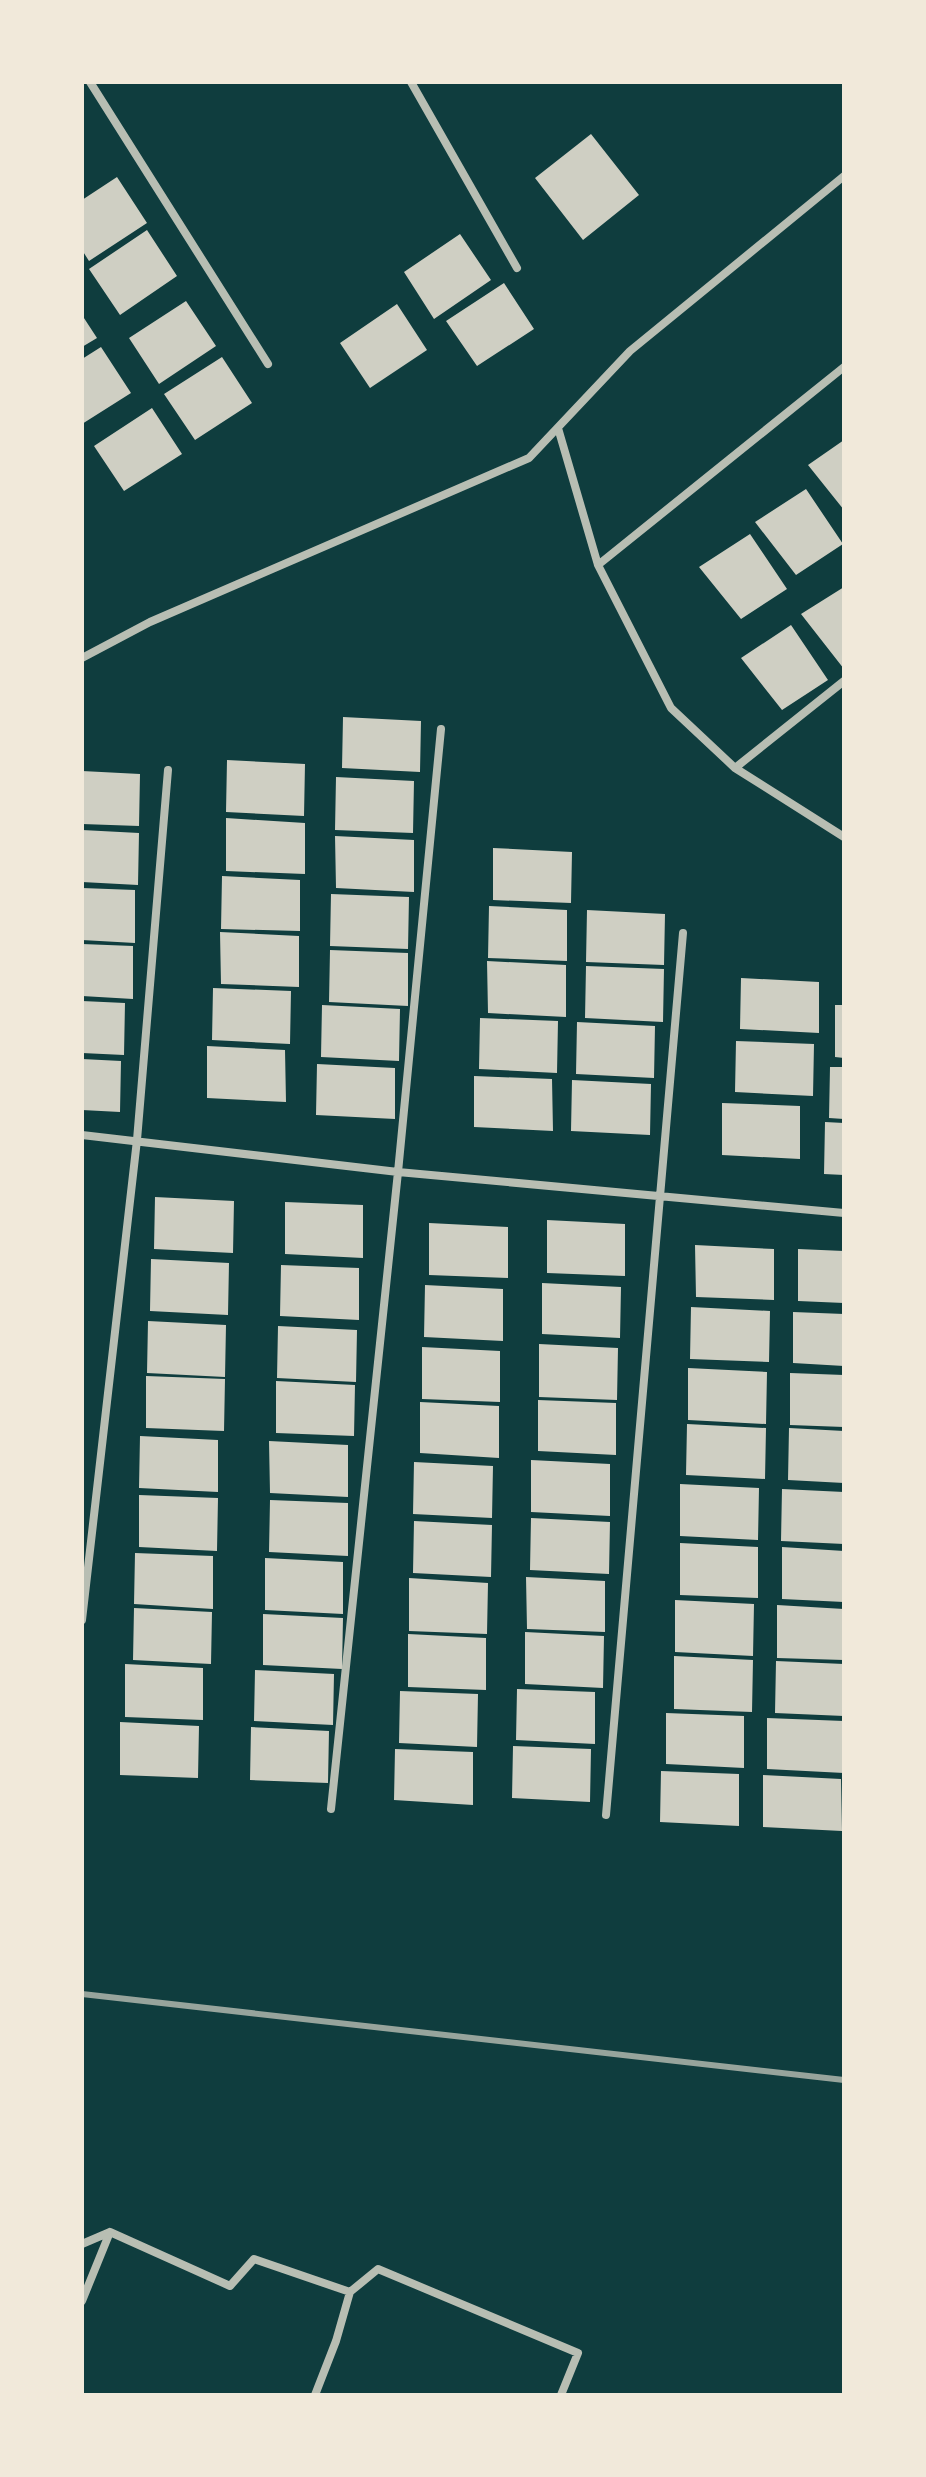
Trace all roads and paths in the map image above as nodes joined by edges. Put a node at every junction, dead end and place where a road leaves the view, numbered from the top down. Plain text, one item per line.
1 (90, 82) edge
2 (411, 82) edge
3 (844, 176) edge
4 (517, 268) dead end
5 (268, 364) dead end
6 (844, 367) edge
7 (558, 428) junction
8 (598, 565) junction
9 (82, 658) edge
10 (844, 681) edge
11 (441, 729) dead end
12 (735, 768) junction
13 (168, 770) dead end
14 (844, 837) edge
15 (683, 933) dead end
16 (82, 1135) edge
17 (137, 1140) junction
18 (398, 1172) junction
19 (659, 1194) junction
20 (844, 1213) edge
21 (82, 1620) edge
22 (331, 1809) dead end
23 (606, 1815) dead end
24 (110, 2232) junction
25 (82, 2244) edge
26 (350, 2292) junction
27 (82, 2301) edge
28 (315, 2395) edge
29 (561, 2395) edge

1 - 5 street
2 - 4 street
3 - 7 street
6 - 8 street
7 - 8 street
7 - 9 street
8 - 12 street
10 - 12 street
11 - 18 street
12 - 14 street
13 - 17 street
15 - 19 street
16 - 17 street
17 - 18 street
17 - 21 street
18 - 19 street
18 - 22 street
19 - 20 street
19 - 23 street
24 - 25 street
24 - 26 street
24 - 27 street
26 - 28 street
26 - 29 street

